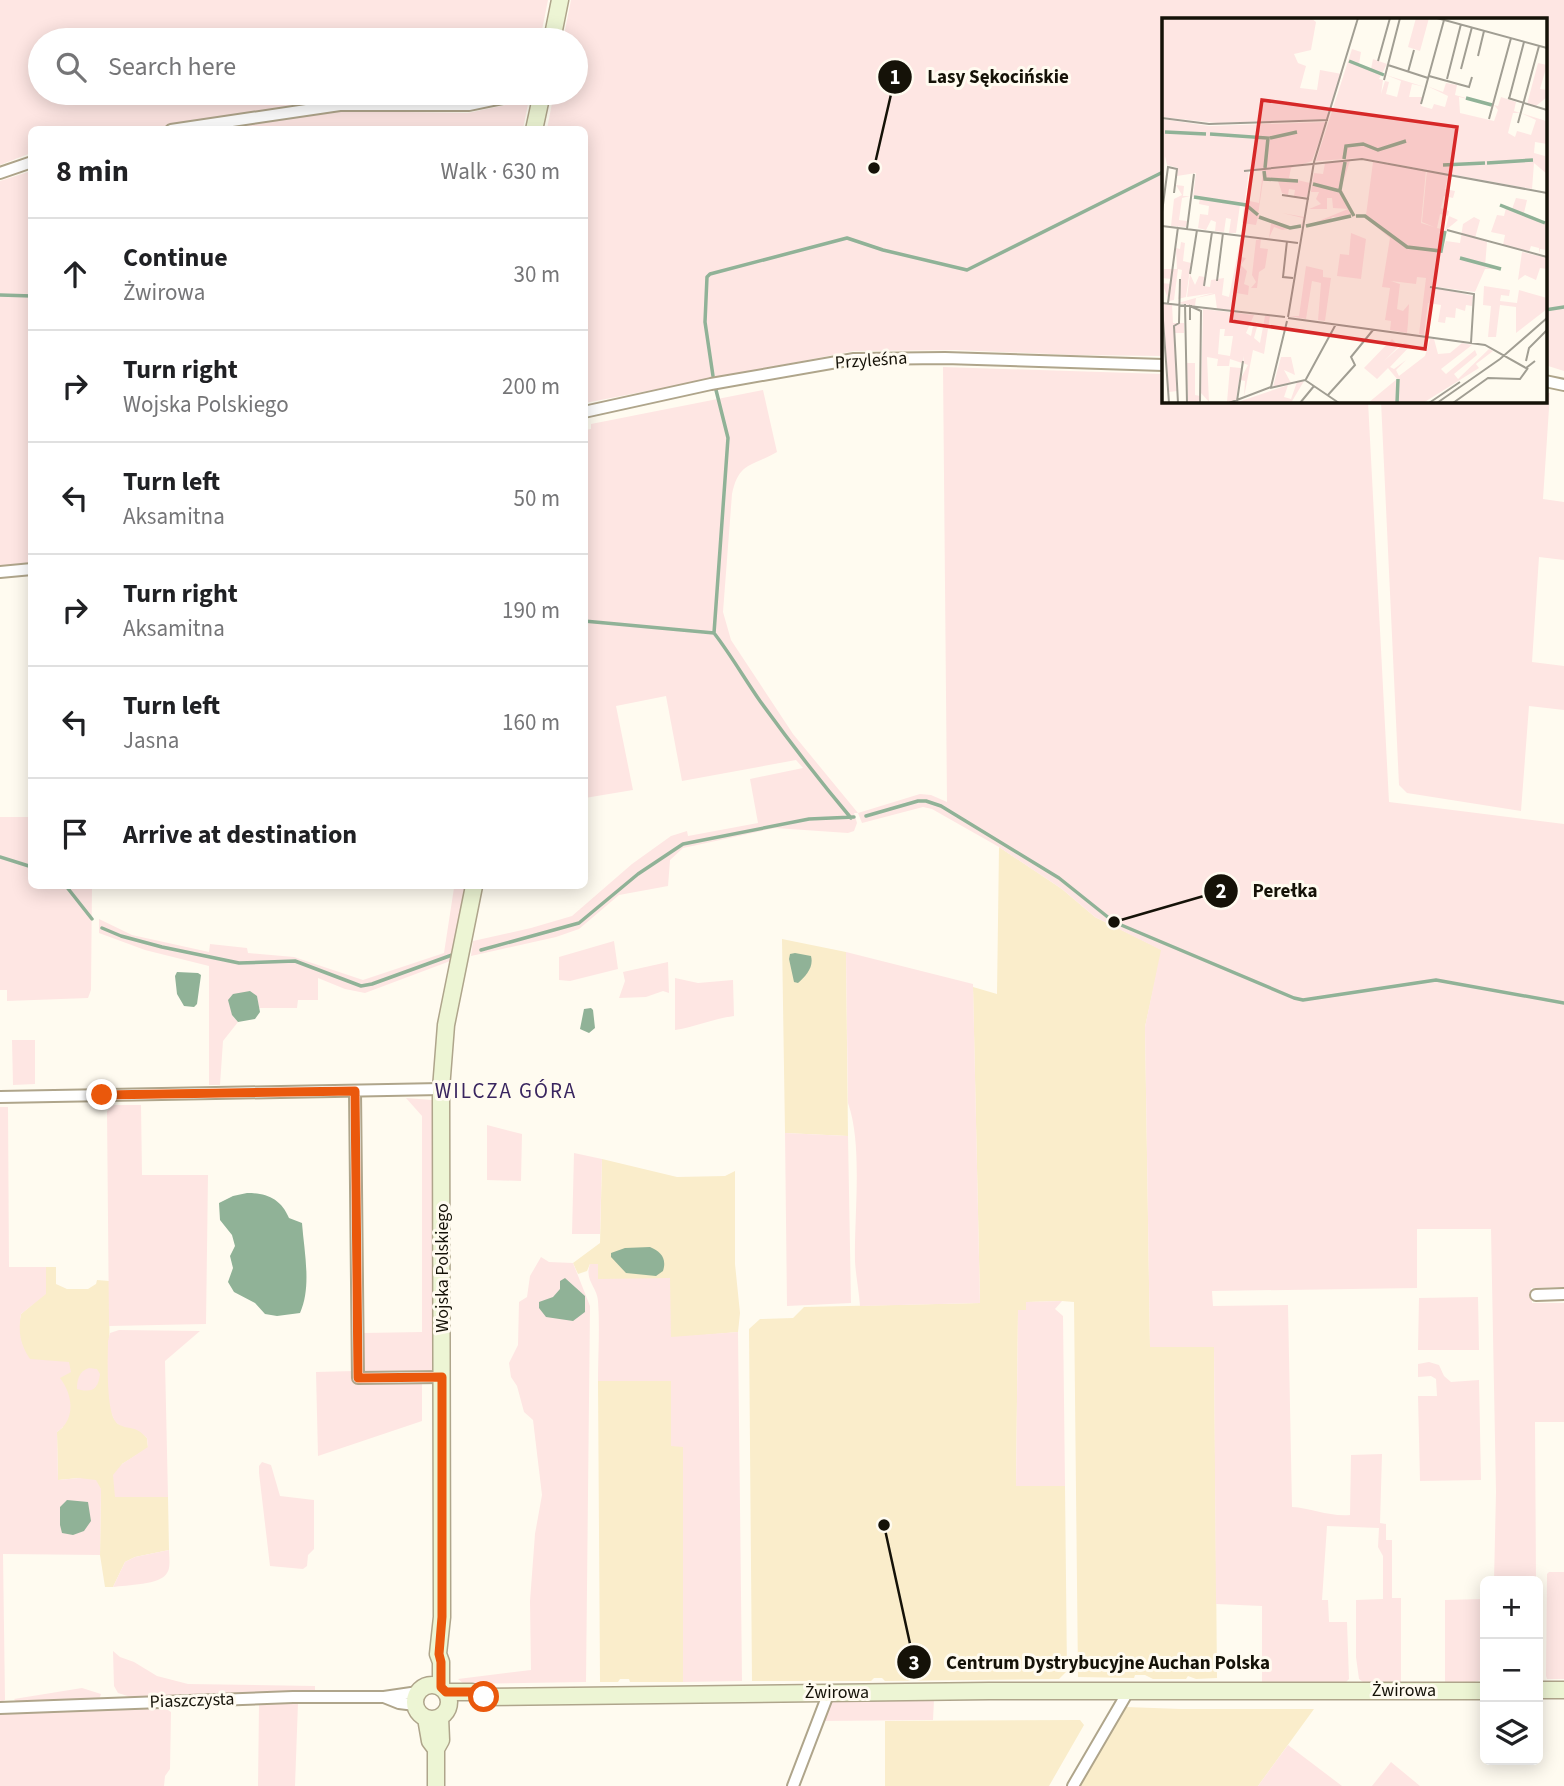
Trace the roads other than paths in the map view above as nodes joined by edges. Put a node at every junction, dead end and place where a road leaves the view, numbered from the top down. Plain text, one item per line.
1 (560, 0) edge
2 (554, 28) edge
3 (340, 105) edge
4 (340, 105) edge
5 (469, 105) edge
6 (539, 105) edge
7 (198, 126) edge
8 (535, 126) edge
9 (28, 163) edge
10 (0, 173) edge
11 (1162, 365) edge
12 (1546, 381) edge
13 (1564, 385) edge
14 (588, 411) edge
15 (28, 569) edge
16 (0, 572) edge
17 (473, 889) edge
18 (441, 1089) junction
19 (355, 1091) junction
20 (0, 1097) edge
21 (1536, 1294) dead end
22 (1564, 1294) edge
23 (442, 1377) junction
24 (1129, 1690) junction
25 (1543, 1690) edge
26 (1564, 1690) edge
27 (1480, 1691) edge
28 (828, 1692) junction
29 (433, 1700) junction
30 (0, 1708) edge
31 (436, 1786) edge
32 (793, 1786) edge
33 (1073, 1786) edge

1 - 2 street
3 - 7 street
4 - 5 street
6 - 8 street
9 - 10 street
11 - 14 street, Przyleśna
12 - 13 street
15 - 16 street
17 - 18 street, Wojska Polskiego
18 - 19 street
18 - 23 street, Wojska Polskiego
19 - 20 street
19 - 23 street
21 - 22 street
23 - 29 street, Wojska Polskiego
24 - 27 street, Żwirowa
24 - 28 street, Żwirowa
24 - 33 street
25 - 26 street
28 - 29 street, Żwirowa
28 - 32 street
29 - 30 street, Piaszczysta
29 - 31 street, Wojska Polskiego

